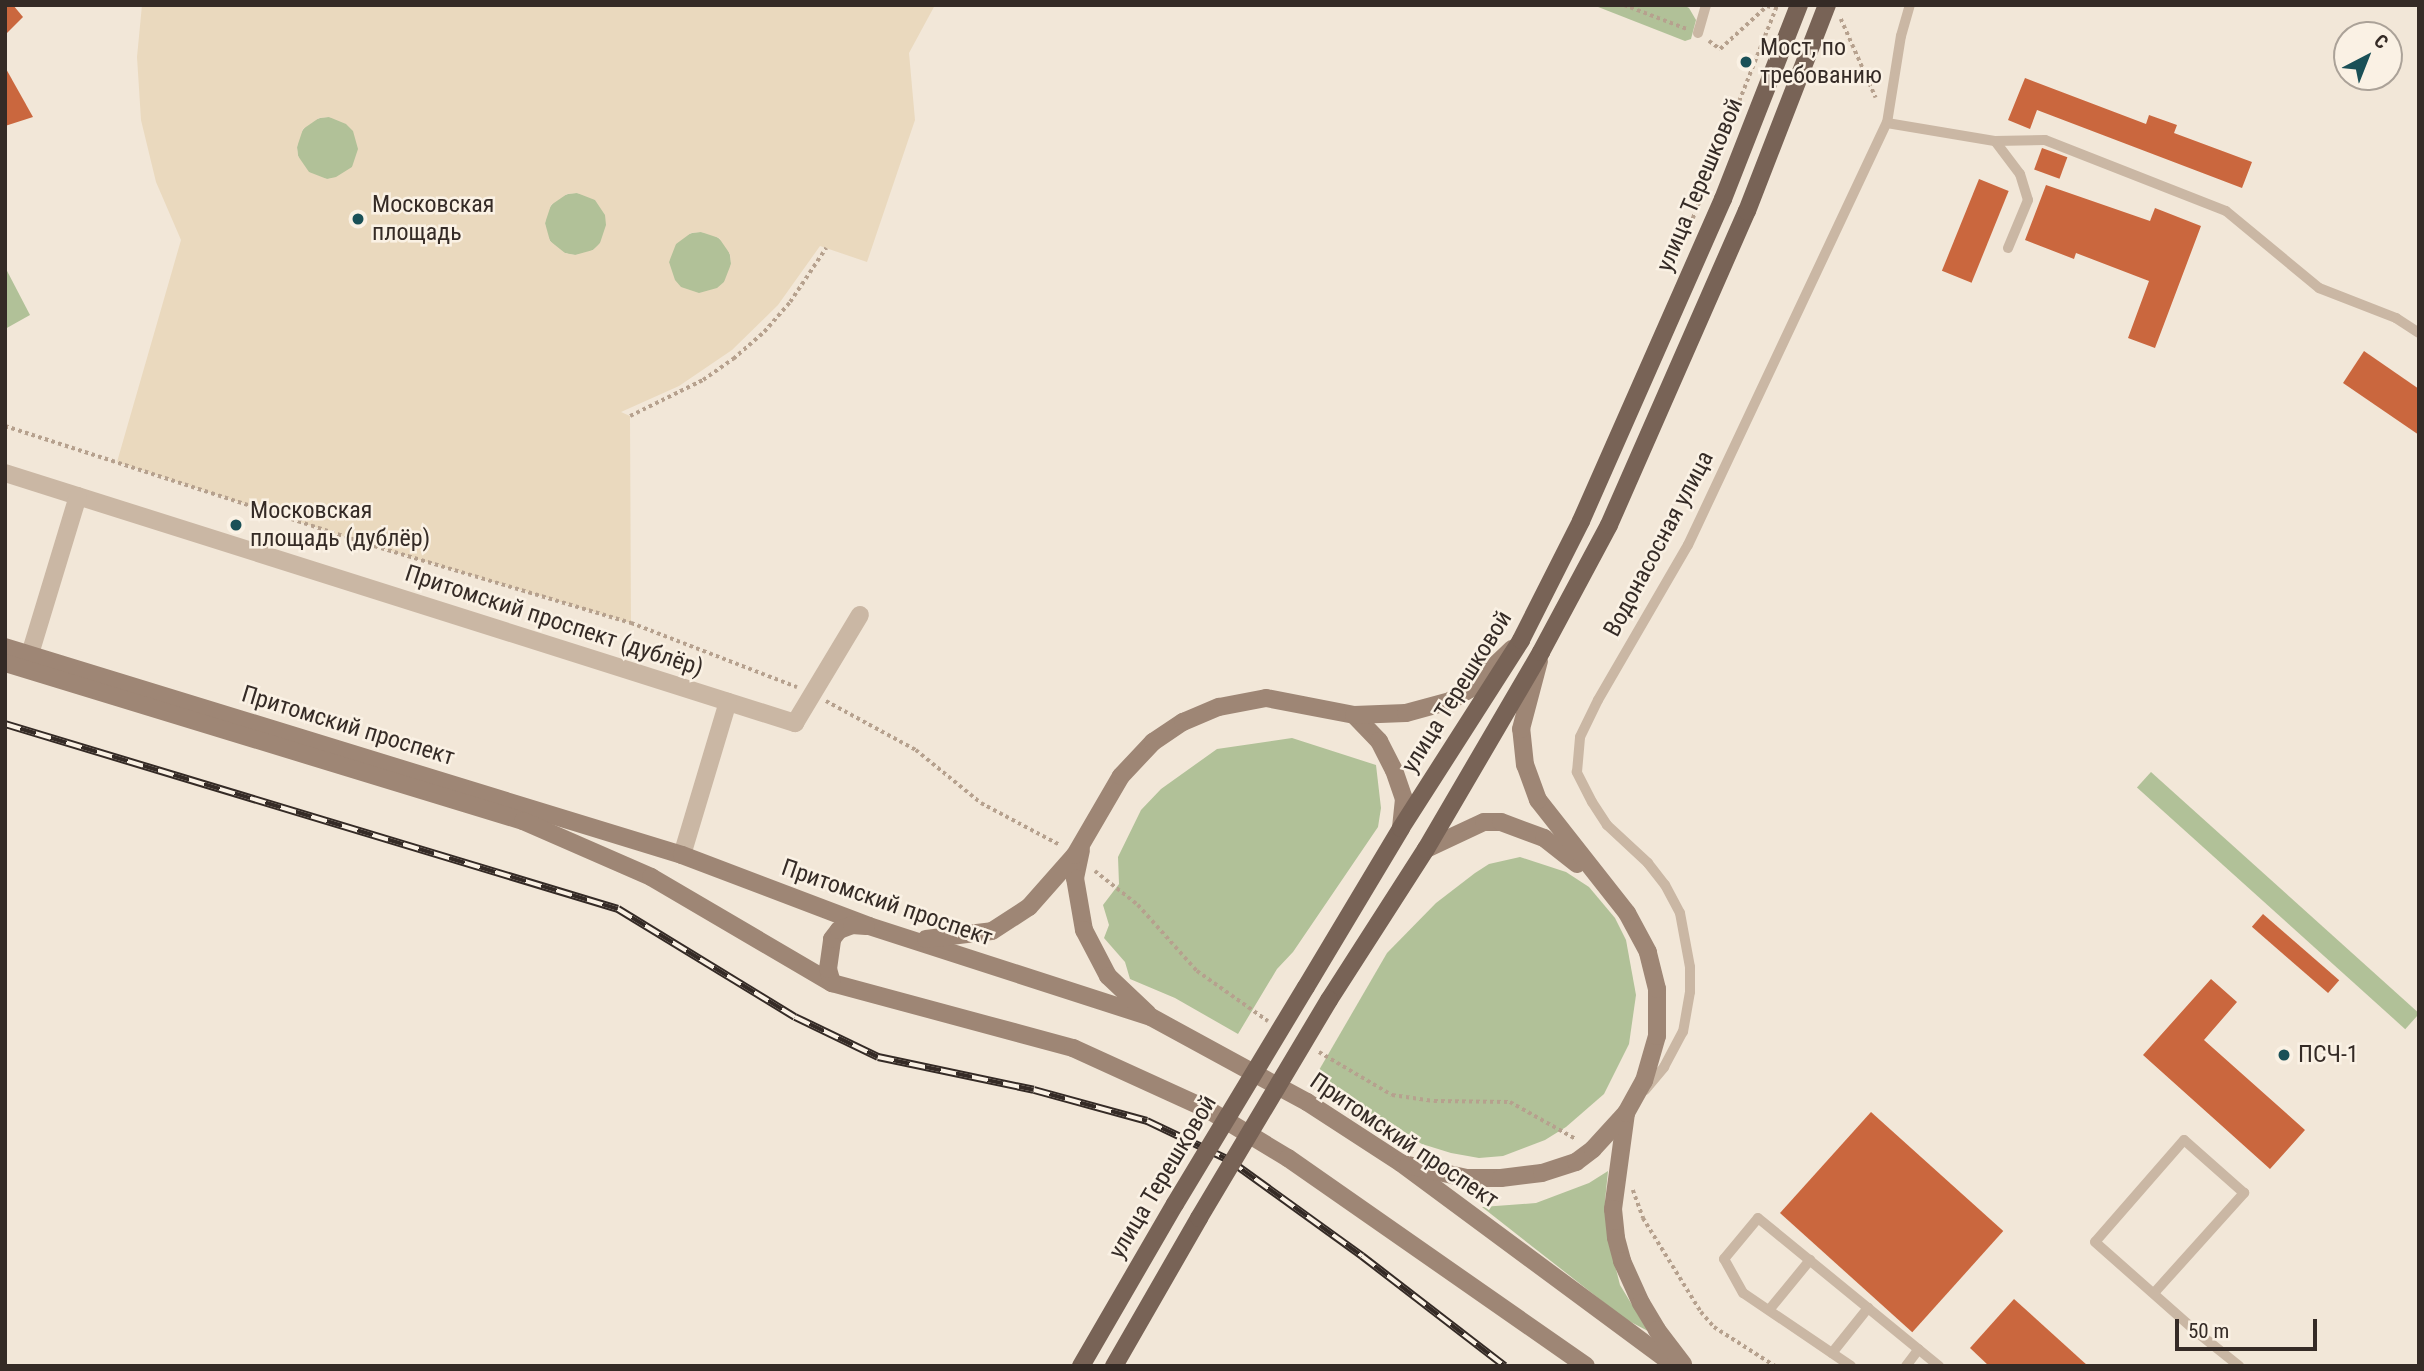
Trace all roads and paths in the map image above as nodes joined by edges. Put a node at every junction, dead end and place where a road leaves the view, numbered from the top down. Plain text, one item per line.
1 (1706, 5) edge
2 (1799, 5) edge
3 (1910, 5) edge
4 (1627, 6) edge
5 (1776, 7) edge
6 (1826, 9) edge
7 (1695, 32) joint
8 (1720, 49) dead end
9 (1887, 123) junction
10 (1995, 141) junction
11 (1686, 234) dead end
12 (826, 248) dead end
13 (2008, 248) dead end
14 (2419, 333) edge
15 (630, 416) dead end
16 (5, 426) edge
17 (5, 473) edge
18 (78, 496) junction
19 (860, 615) dead end
20 (1521, 640) junction
21 (5, 647) edge
22 (1541, 652) junction
23 (30, 654) junction
24 (5, 663) edge
25 (813, 694) junction
26 (728, 702) junction
27 (1354, 715) junction
28 (1401, 828) junction
29 (1075, 839) junction
30 (1426, 849) junction
31 (682, 855) junction
32 (1607, 888) junction
33 (869, 926) junction
34 (912, 940) junction
35 (832, 983) junction
36 (1151, 1017) junction
37 (1626, 1113) junction
38 (1401, 1163) junction
39 (1617, 1174) junction
40 (1810, 1260) junction
41 (2154, 1293) junction
42 (1868, 1308) junction
43 (1769, 1310) junction
44 (1919, 1349) junction
45 (1832, 1353) junction
46 (1081, 1366) edge
47 (1114, 1366) edge
48 (1586, 1366) edge
49 (1675, 1366) edge
50 (1685, 1366) edge
51 (1774, 1366) edge
52 (1851, 1366) edge
53 (1906, 1366) edge
54 (1939, 1366) edge
55 (2239, 1366) edge

1 - 7 lane
2 - 20 main road, улица Терешковой
3 - 9 lane, Водонасосная улица
4 - 7 path
5 - 8 path
5 - 11 path
6 - 9 path
6 - 22 main road, улица Терешковой
9 - 10 lane
9 - 37 lane, Водонасосная улица
10 - 13 lane
10 - 14 lane
12 - 15 path
16 - 25 path
17 - 18 street, Притомский проспект (дублёр)
18 - 23 street
18 - 26 street, Притомский проспект (дублёр)
19 - 25 street
20 - 27 main road
20 - 28 main road, улица Терешковой
21 - 23 main road, Притомский проспект
22 - 30 main road, улица Терешковой
22 - 32 main road
23 - 31 main road, Притомский проспект
24 - 35 main road, Притомский проспект
25 - 26 street, Притомский проспект (дублёр)
25 - 29 path
26 - 31 street
27 - 28 main road
27 - 29 main road
28 - 46 main road, улица Терешковой, bridge
29 - 34 main road
29 - 36 main road
30 - 32 main road
30 - 47 main road, улица Терешковой, bridge
31 - 33 main road, Притомский проспект
32 - 37 main road
33 - 34 main road, Притомский проспект
33 - 35 main road
34 - 36 main road, Притомский проспект
35 - 48 main road, Притомский проспект
36 - 38 main road, Притомский проспект
37 - 38 main road
37 - 39 main road
38 - 49 main road, Притомский проспект
39 - 50 main road
39 - 51 path
40 - 42 lane
40 - 43 lane
40 - 43 lane
41 - 41 lane
41 - 55 lane
42 - 44 lane
42 - 45 lane
43 - 45 lane
44 - 53 lane
44 - 54 lane
45 - 52 lane

